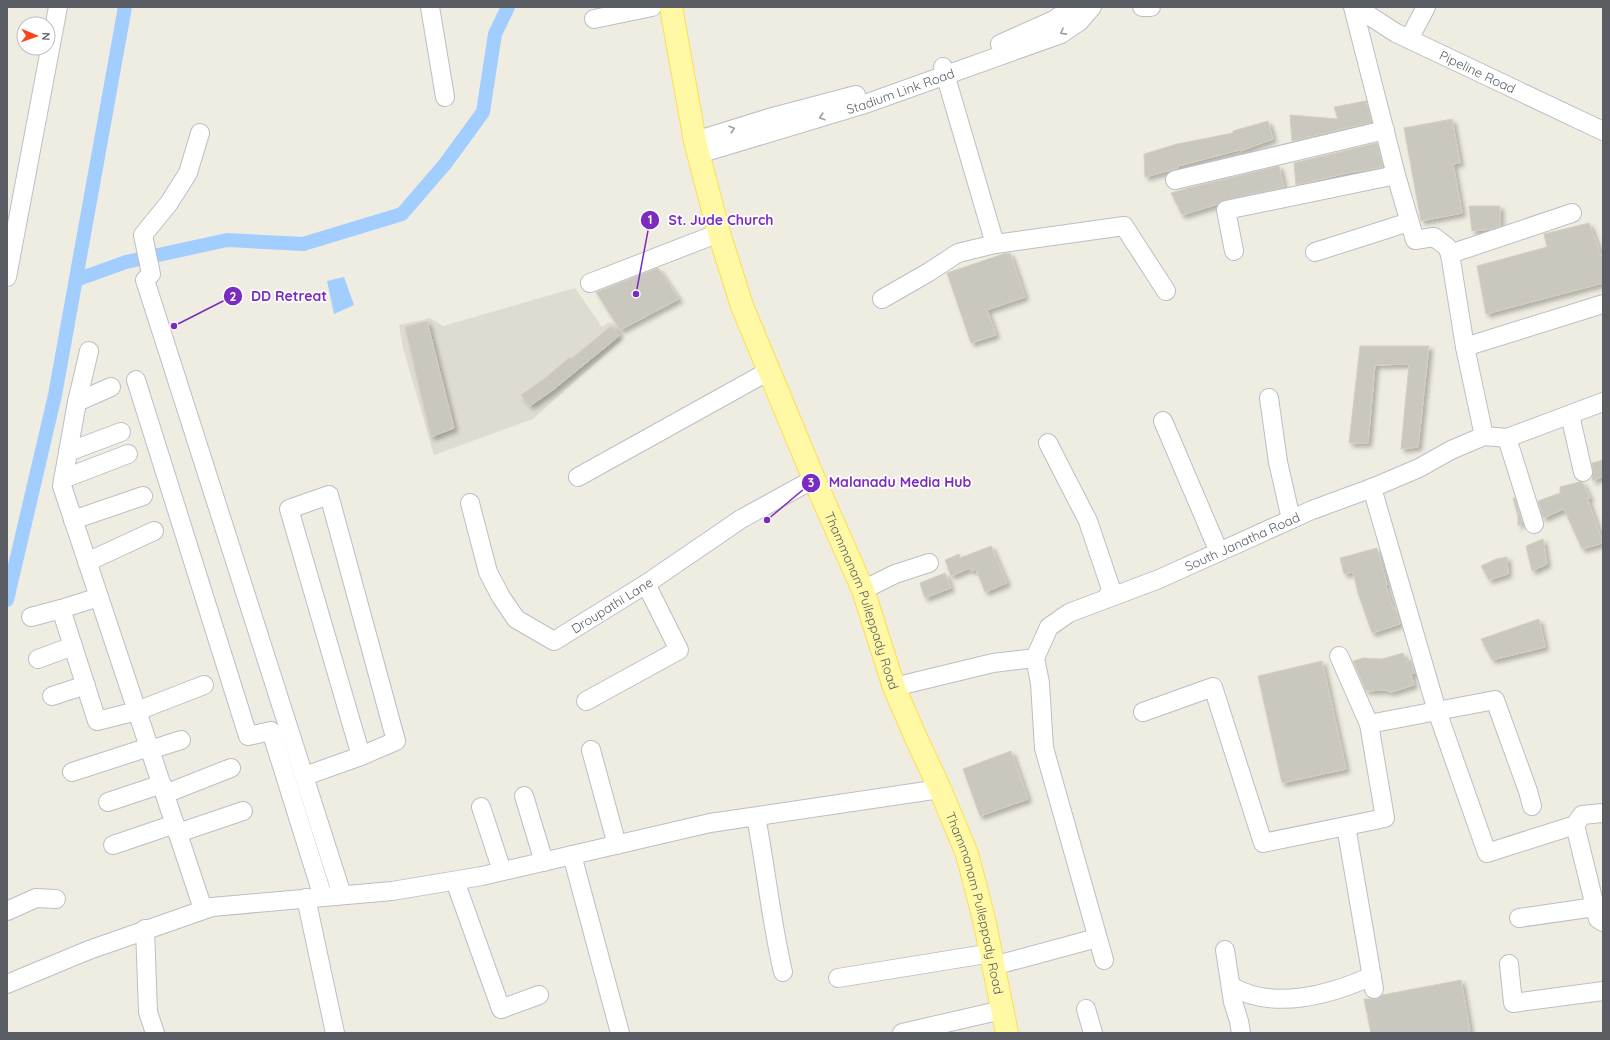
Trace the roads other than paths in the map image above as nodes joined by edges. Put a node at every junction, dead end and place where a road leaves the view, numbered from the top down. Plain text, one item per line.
1 (58, 7) edge
2 (430, 7) edge
3 (652, 7) edge
4 (671, 7) edge
5 (1073, 7) edge
6 (1092, 7) edge
7 (1142, 7) edge
8 (1151, 7) edge
9 (1355, 7) edge
10 (1426, 7) edge
11 (594, 19) dead end
12 (1409, 39) junction
13 (944, 71) junction
14 (445, 97) dead end
15 (1386, 130) junction
16 (1603, 131) edge
17 (200, 133) dead end
18 (697, 147) junction
19 (1396, 175) junction
20 (1175, 180) dead end
21 (1572, 213) dead end
22 (1409, 222) junction
23 (719, 233) junction
24 (995, 244) junction
25 (1234, 252) dead end
26 (1315, 252) dead end
27 (1450, 254) junction
28 (7, 277) edge
29 (590, 283) dead end
30 (1166, 291) dead end
31 (882, 299) dead end
32 (1603, 304) edge
33 (1465, 347) junction
34 (89, 351) dead end
35 (769, 371) junction
36 (136, 380) dead end
37 (111, 387) dead end
38 (1270, 398) dead end
39 (77, 402) junction
40 (1603, 402) edge
41 (1570, 415) junction
42 (1162, 421) dead end
43 (121, 432) dead end
44 (1484, 436) junction
45 (1507, 438) junction
46 (1048, 443) dead end
47 (68, 452) junction
48 (128, 454) dead end
49 (1583, 472) dead end
50 (578, 477) dead end
51 (63, 479) junction
52 (814, 479) junction
53 (1372, 488) junction
54 (143, 496) dead end
55 (470, 503) dead end
56 (1292, 519) junction
57 (73, 520) junction
58 (1534, 524) dead end
59 (154, 531) dead end
60 (1219, 552) junction
61 (88, 562) junction
62 (929, 563) dead end
63 (646, 584) junction
64 (863, 590) junction
65 (99, 597) junction
66 (1107, 598) junction
67 (61, 609) junction
68 (31, 617) dead end
69 (73, 646) junction
70 (1339, 656) dead end
71 (1035, 658) junction
72 (38, 659) dead end
73 (86, 685) junction
74 (204, 685) dead end
75 (894, 687) junction
76 (52, 696) dead end
77 (586, 701) dead end
78 (137, 711) junction
79 (1437, 711) junction
80 (1143, 712) dead end
81 (1370, 724) junction
82 (181, 740) dead end
83 (150, 748) junction
84 (591, 750) dead end
85 (360, 756) junction
86 (231, 768) dead end
87 (72, 772) dead end
88 (305, 776) junction
89 (163, 789) junction
90 (940, 790) junction
91 (524, 796) dead end
92 (108, 802) dead end
93 (1532, 806) dead end
94 (481, 807) dead end
95 (243, 811) dead end
96 (1603, 813) edge
97 (756, 817) junction
98 (1575, 825) junction
99 (1346, 826) junction
100 (176, 829) junction
101 (113, 845) dead end
102 (617, 845) junction
103 (572, 855) junction
104 (544, 862) junction
105 (502, 871) junction
106 (455, 881) junction
107 (342, 895) junction
108 (315, 897) junction
109 (56, 899) dead end
110 (203, 910) junction
111 (7, 911) edge
112 (1599, 915) edge
113 (1519, 918) dead end
114 (145, 929) junction
115 (1097, 938) junction
116 (1225, 950) dead end
117 (992, 960) junction
118 (1104, 960) dead end
119 (1509, 964) dead end
120 (783, 972) dead end
121 (838, 978) dead end
122 (7, 984) edge
123 (1231, 986) junction
124 (1603, 991) edge
125 (539, 995) dead end
126 (1086, 1009) dead end
127 (1002, 1010) junction
128 (155, 1033) edge
129 (335, 1033) edge
130 (620, 1033) edge
131 (902, 1033) edge
132 (1007, 1033) edge
133 (1093, 1033) edge
134 (1241, 1033) edge

1 - 28 street
2 - 14 street
3 - 11 street
4 - 18 main road, Thammanam Pulleppady Road
5 - 13 street, Stadium Link Road
6 -> 13 street, Stadium Link Road
7 - 8 street
9 - 12 street, Pipeline Road
9 - 15 street
10 - 12 street
12 - 16 street, Pipeline Road
13 - 18 street, Stadium Link Road
13 - 24 street
15 - 19 street
15 - 20 street
17 - 88 street
18 - 23 main road, Thammanam Pulleppady Road
19 - 22 street
19 - 25 street
21 - 27 street
22 - 26 street
22 - 27 street
23 - 29 street
23 - 35 main road, Thammanam Pulleppady Road
24 - 30 street
24 - 31 street
27 - 33 street
32 - 33 street
33 - 44 street
34 - 39 street
35 - 50 street
35 - 52 main road, Thammanam Pulleppady Road
36 - 108 street
37 - 39 street
38 - 56 street
39 - 47 street
40 - 41 street, South Janatha Road
41 - 45 street, South Janatha Road
41 - 49 street
42 - 60 street
43 - 47 street
44 - 45 street, South Janatha Road
44 - 53 street, South Janatha Road
45 - 58 street
46 - 66 street
47 - 51 street
48 - 51 street
51 - 57 street
52 - 63 street, Droupathi Lane
52 - 64 main road, Thammanam Pulleppady Road
53 - 56 street, South Janatha Road
53 - 79 street
54 - 57 street
55 - 63 street, Droupathi Lane
56 - 60 street, South Janatha Road
57 - 61 street
59 - 61 street
60 - 66 street, South Janatha Road
61 - 65 street
62 - 64 street
63 - 77 street
64 - 75 main road, Thammanam Pulleppady Road
65 - 67 street
65 - 78 street
66 - 71 street, South Janatha Road
67 - 68 street
67 - 69 street
69 - 72 street
69 - 73 street
70 - 81 street
71 - 75 street
71 - 115 street
73 - 76 street
73 - 78 street
74 - 78 street
75 - 90 main road, Thammanam Pulleppady Road
78 - 83 street
79 - 81 street
79 - 93 street
79 - 98 street
80 - 99 street
81 - 99 street
82 - 83 street
83 - 87 street
83 - 89 street
84 - 102 street
85 - 85 street
85 - 88 street
86 - 89 street
88 - 107 street
89 - 92 street
89 - 100 street
90 - 97 street
90 - 117 main road, Thammanam Pulleppady Road
91 - 104 street
94 - 105 street
95 - 100 street
96 - 98 street
97 - 102 street
97 - 120 street
98 - 112 street
99 - 123 street
100 - 101 street
100 - 110 street
102 - 103 street
103 - 104 street
103 - 130 street
104 - 105 street
105 - 106 street
106 - 107 street
106 - 125 street
107 - 108 street
108 - 110 street
108 - 129 street
109 - 111 street
110 - 114 street
112 - 113 street
114 - 122 street
114 - 128 street
115 - 117 street
115 - 118 street
116 - 123 street
117 - 121 street
117 - 127 main road, Thammanam Pulleppady Road
119 - 124 street
123 - 134 street
126 - 133 street
127 - 131 street
127 - 132 main road, Thammanam Pulleppady Road

